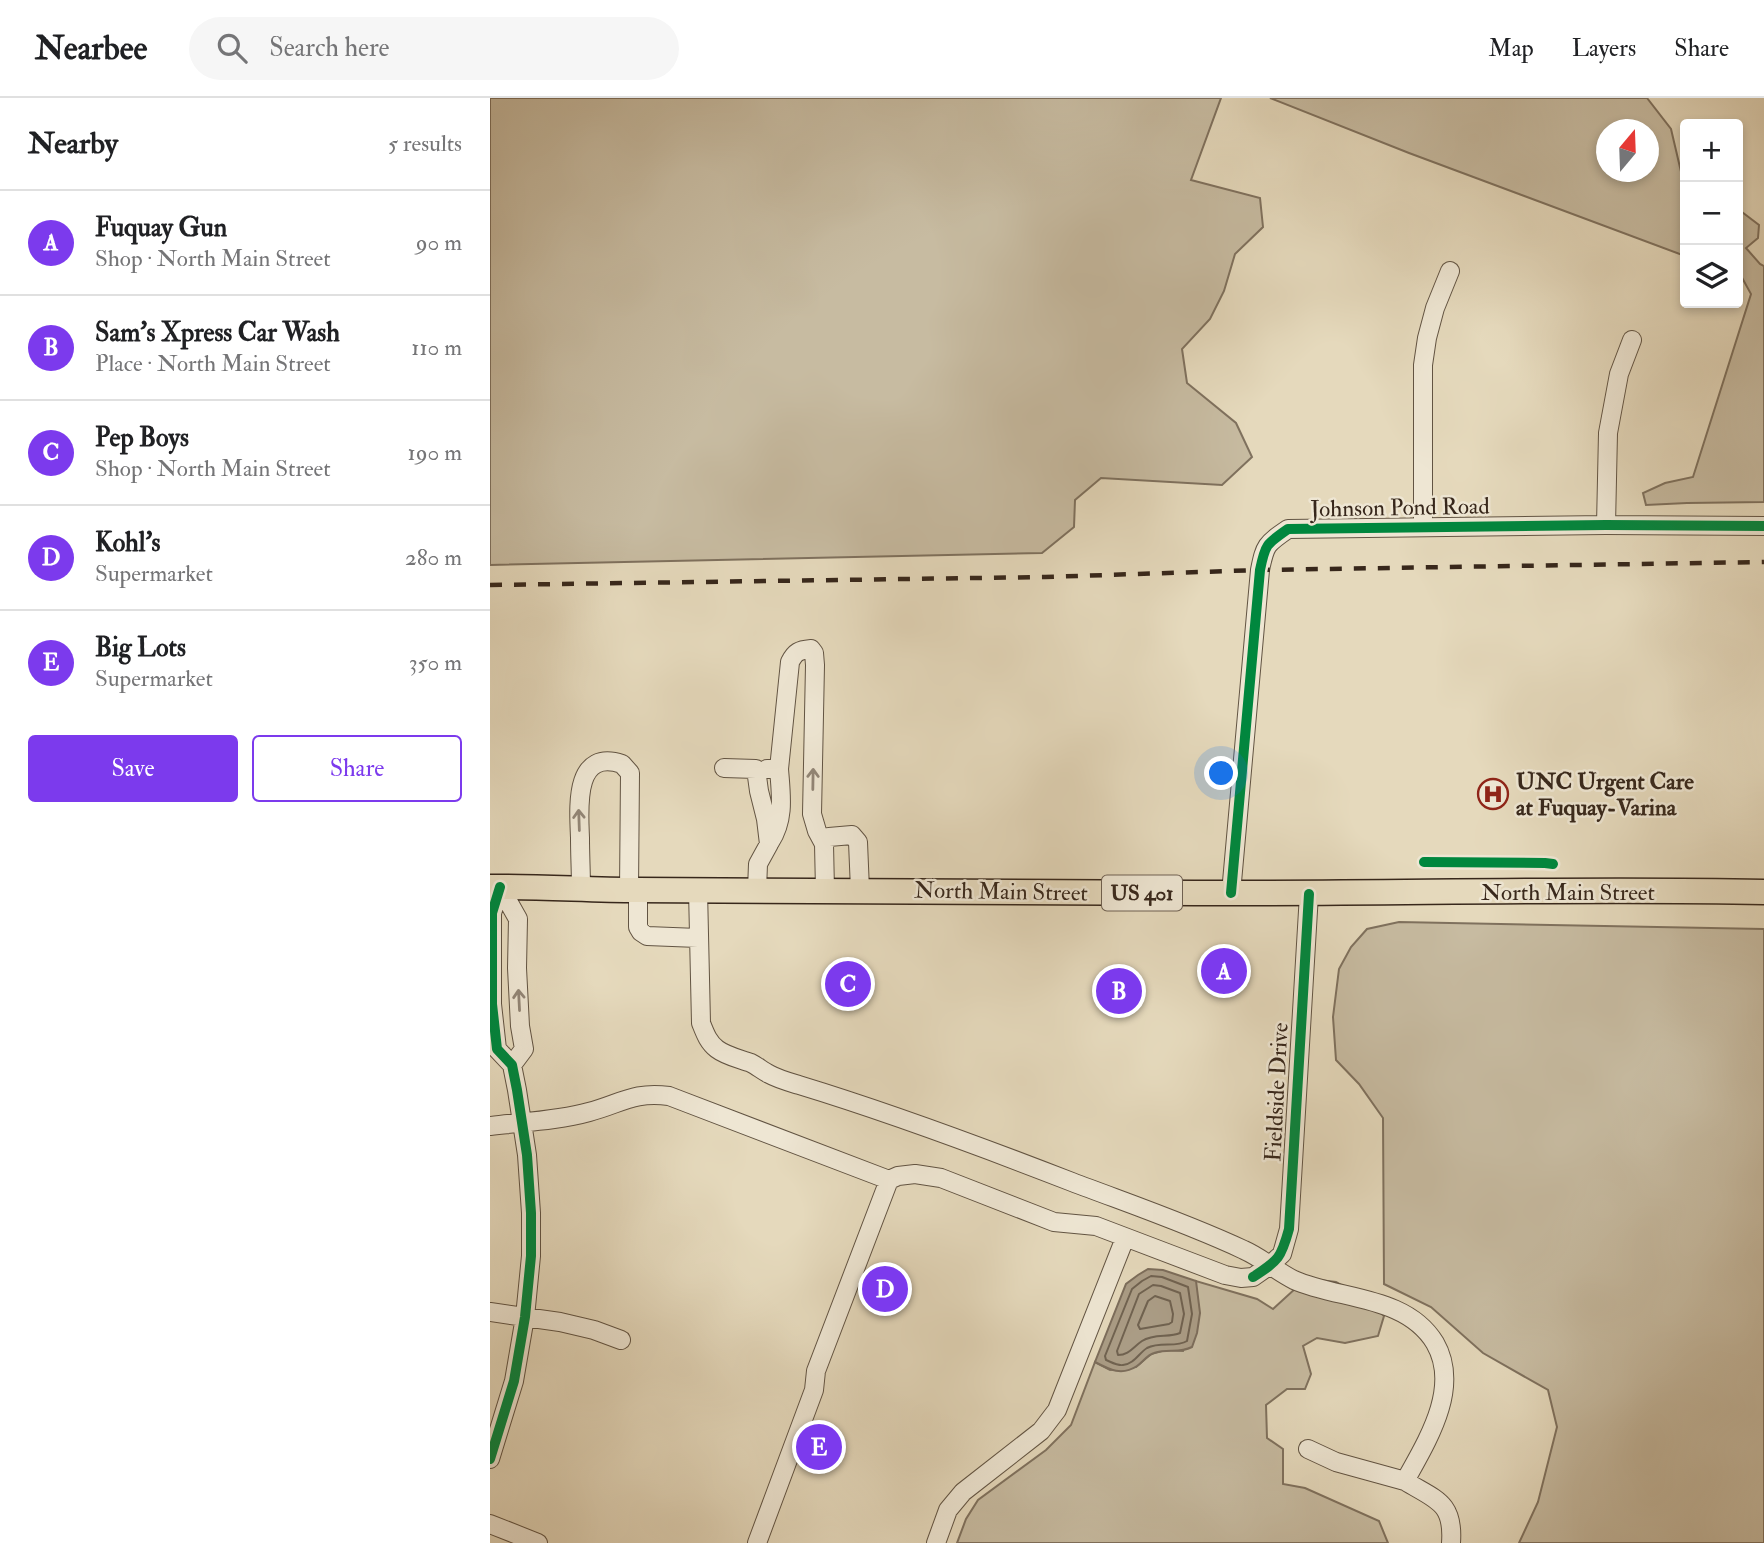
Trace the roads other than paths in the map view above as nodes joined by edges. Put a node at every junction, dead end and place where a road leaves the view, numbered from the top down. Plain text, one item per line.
1 (1450, 271) dead end
2 (1632, 340) dead end
3 (1606, 525) junction
4 (1764, 526) edge
5 (1423, 527) junction
6 (723, 768) dead end
7 (756, 769) junction
8 (779, 769) junction
9 (769, 844) junction
10 (824, 844) junction
11 (495, 887) edge
12 (581, 889) junction
13 (633, 890) junction
14 (698, 890) junction
15 (757, 890) junction
16 (825, 890) junction
17 (860, 890) junction
18 (1764, 892) edge
19 (1231, 893) junction
20 (1309, 894) junction
21 (698, 938) junction
22 (512, 1065) junction
23 (522, 1122) junction
24 (490, 1126) edge
25 (890, 1180) junction
26 (1125, 1238) junction
27 (1269, 1266) junction
28 (490, 1312) edge
29 (526, 1317) junction
30 (621, 1340) dead end
31 (1308, 1448) dead end
32 (490, 1458) edge
33 (1405, 1481) junction
34 (490, 1524) edge
35 (538, 1543) edge
36 (757, 1543) edge
37 (936, 1543) edge
38 (1451, 1543) edge

1 - 5 street
2 - 3 street
3 - 4 street, Johnson Pond Road
3 - 5 street, Johnson Pond Road
5 - 19 street, Johnson Pond Road
6 - 7 street
7 - 8 street
7 - 9 street
8 - 9 street
10 -> 8 street
9 - 15 street
10 - 16 street
10 - 17 street
11 - 12 highway, North Main Street / US 401
11 - 22 street
22 -> 11 street
12 - 13 highway, North Main Street / US 401
12 -> 13 street
13 - 14 highway, North Main Street / US 401
13 - 21 street
14 - 15 highway, North Main Street / US 401
14 - 21 street
15 - 16 highway, North Main Street / US 401
16 - 17 highway, North Main Street / US 401
17 - 19 highway, North Main Street / US 401
18 - 20 highway, North Main Street / US 401
19 - 20 highway, North Main Street / US 401
20 - 27 street, Fieldside Drive
21 - 27 street
22 - 23 street
23 - 24 street
23 - 25 street
23 - 29 street
25 - 26 street
25 - 36 street
26 - 27 street, Fieldside Drive
26 - 37 street
27 - 33 street
28 - 29 street
29 - 30 street
29 - 32 street
31 - 33 street
33 - 38 street
34 - 35 street

